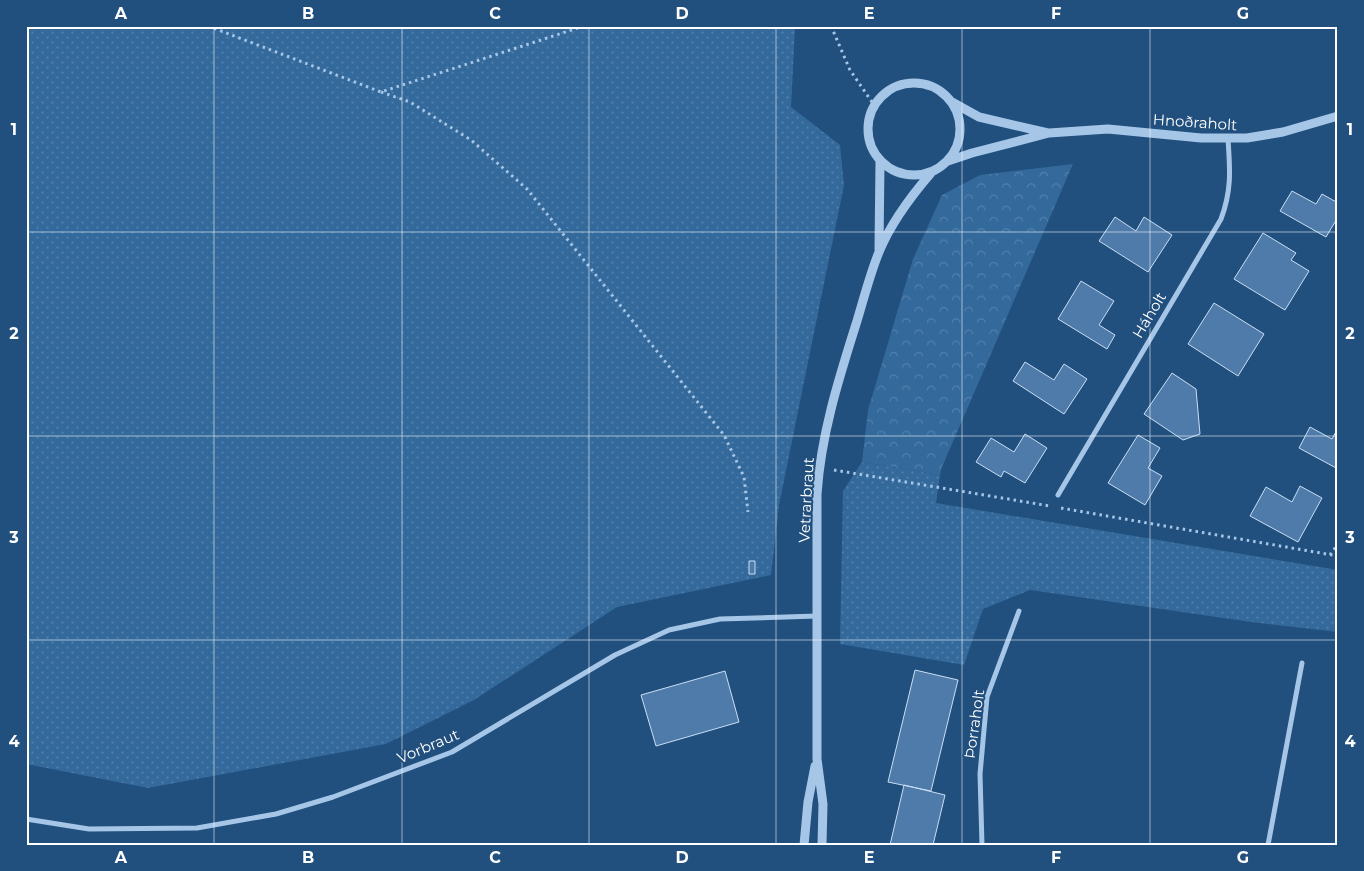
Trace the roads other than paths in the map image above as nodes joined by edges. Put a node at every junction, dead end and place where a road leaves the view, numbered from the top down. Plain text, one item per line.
1 (952, 102) junction
2 (1338, 116) edge
3 (1049, 133) junction
4 (1228, 139) junction
5 (880, 161) junction
6 (948, 162) junction
7 (931, 173) junction
8 (879, 251) junction
9 (1058, 495) dead end
10 (1019, 611) dead end
11 (817, 616) junction
12 (1302, 663) dead end
13 (817, 759) junction
14 (26, 819) edge
15 (804, 845) edge
16 (822, 845) edge
17 (982, 845) edge
18 (1268, 845) edge

1 - 3 street, Hnoðraholt
1 - 5 street, Vetrarbraut
1 - 6 street, Vetrarbraut
2 - 4 street, Hnoðraholt
3 - 4 street, Hnoðraholt
3 - 6 street, Hnoðraholt
4 - 9 street, Háholt
5 - 7 street, Vetrarbraut
5 - 8 street, Vetrarbraut
6 - 7 street, Vetrarbraut
7 - 8 street, Vetrarbraut
8 - 11 street, Vetrarbraut
10 - 17 street, Þorraholt
11 - 13 street, Vetrarbraut
11 - 14 street, Vorbraut
12 - 18 street
13 - 15 street, Vetrarbraut
13 - 16 street, Vetrarbraut

